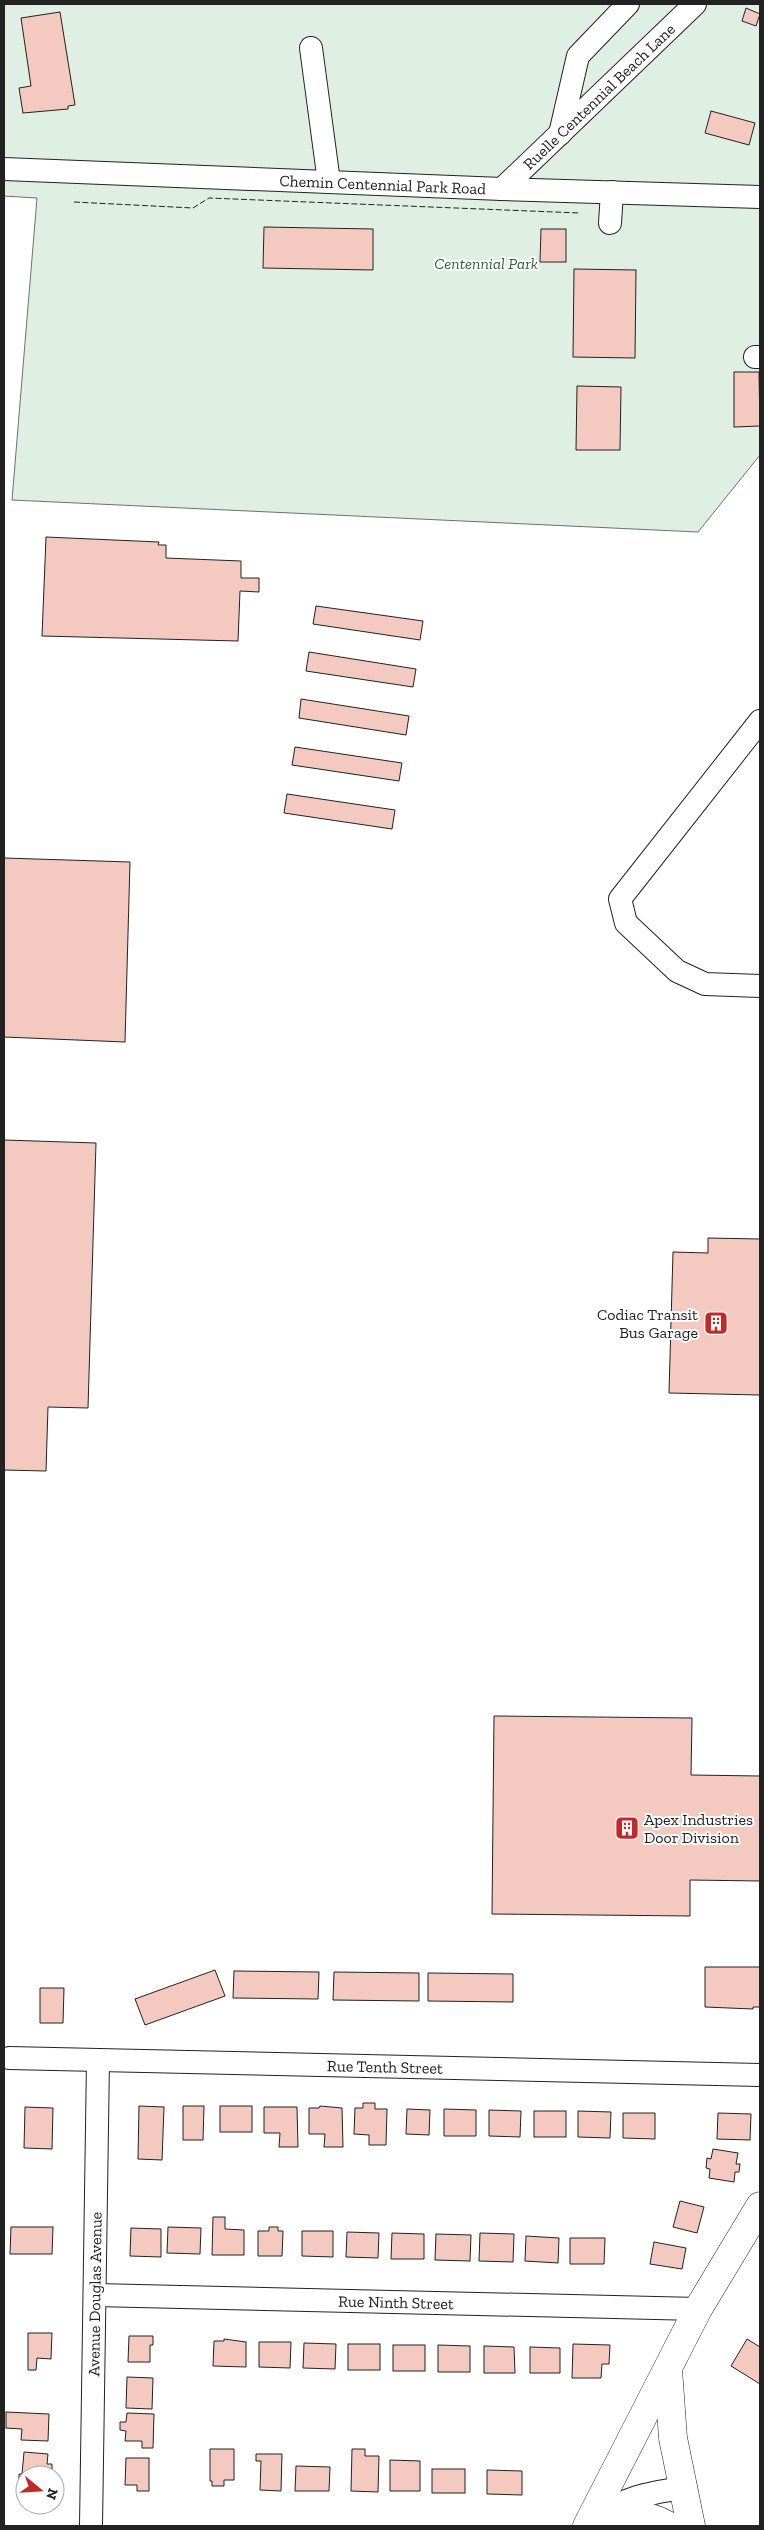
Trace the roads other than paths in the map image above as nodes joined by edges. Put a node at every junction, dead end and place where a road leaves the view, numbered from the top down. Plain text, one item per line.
1 (628, 4) edge
2 (695, 4) edge
3 (311, 48) dead end
4 (560, 134) junction
5 (4, 169) edge
6 (329, 182) junction
7 (502, 189) junction
8 (612, 192) junction
9 (760, 197) edge
10 (610, 223) dead end
11 (760, 720) edge
12 (760, 986) edge
13 (9, 2058) dead end
14 (98, 2060) junction
15 (760, 2075) edge
16 (760, 2206) edge
17 (95, 2294) junction
18 (698, 2309) junction
19 (668, 2368) junction
20 (682, 2488) junction
21 (91, 2526) edge
22 (588, 2526) edge
23 (598, 2526) edge
24 (669, 2526) edge
25 (691, 2526) edge

1 - 4 street
2 - 4 street, Ruelle Centennial Beach Lane
3 - 6 street
4 - 7 street, Ruelle Centennial Beach Lane
5 - 6 street, Chemin Centennial Park Road
6 - 7 street, Chemin Centennial Park Road
7 - 8 street, Chemin Centennial Park Road
8 - 9 street, Chemin Centennial Park Road
8 - 10 street
11 - 12 street
13 - 14 street, Rue Tenth Street
14 - 15 street, Rue Tenth Street
14 - 17 street, Avenue Douglas Avenue
16 - 18 main road
17 - 18 street, Rue Ninth Street
17 - 21 street, Avenue Douglas Avenue
18 - 19 main road
19 - 20 main road
19 - 22 main road
20 - 22 street
20 - 25 main road
23 - 24 main road

